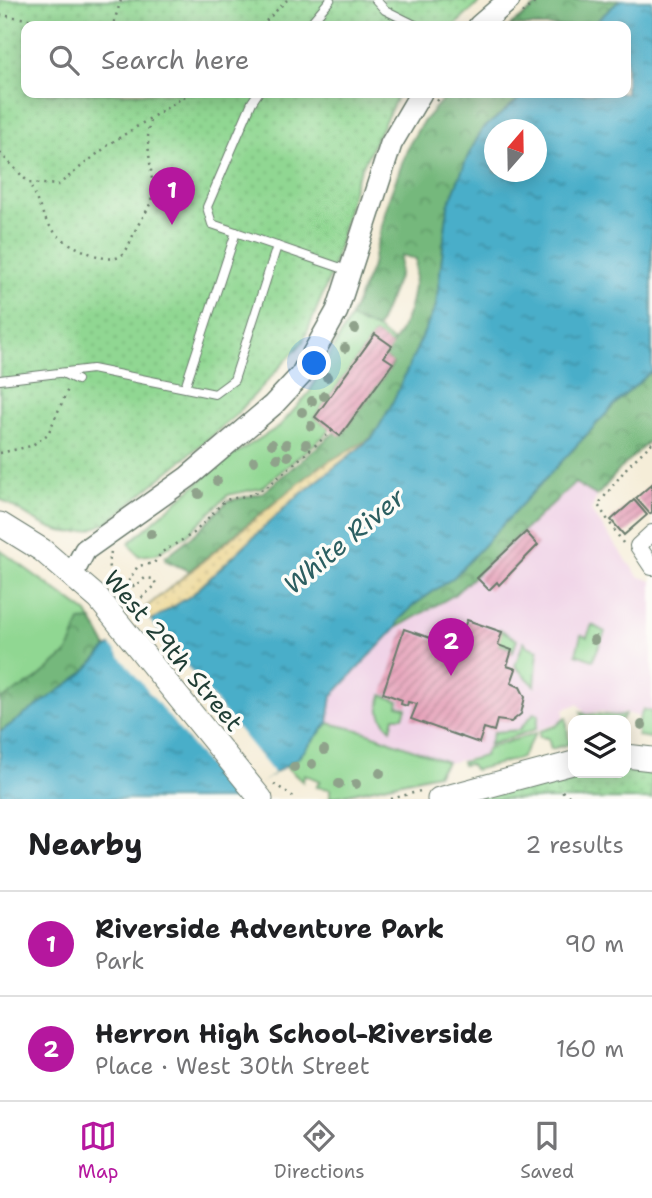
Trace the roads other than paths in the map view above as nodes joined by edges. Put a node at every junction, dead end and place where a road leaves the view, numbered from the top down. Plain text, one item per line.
1 (330, 0) edge
2 (376, 0) edge
3 (509, 0) edge
4 (312, 21) edge
5 (406, 21) edge
6 (485, 21) edge
7 (256, 98) edge
8 (426, 100) edge
9 (236, 232) junction
10 (277, 247) junction
11 (350, 271) junction
12 (62, 373) junction
13 (0, 380) edge
14 (77, 380) road end
15 (185, 387) junction
16 (0, 524) edge
17 (652, 533) edge
18 (652, 567) edge
19 (72, 575) junction
20 (631, 757) edge
21 (652, 759) edge
22 (568, 764) edge
23 (266, 791) edge
24 (439, 799) edge

1 - 4 lane
2 - 5 lane
3 - 6 street
7 - 9 lane
8 - 11 street
9 - 10 lane
9 - 15 lane
10 - 11 lane
10 - 15 lane
11 - 19 street
12 - 13 lane
12 - 14 lane
12 - 15 lane
16 - 19 main road, West 29th Street
17 - 18 street
19 - 23 main road, West 29th Street
20 - 21 main road
22 - 24 main road

